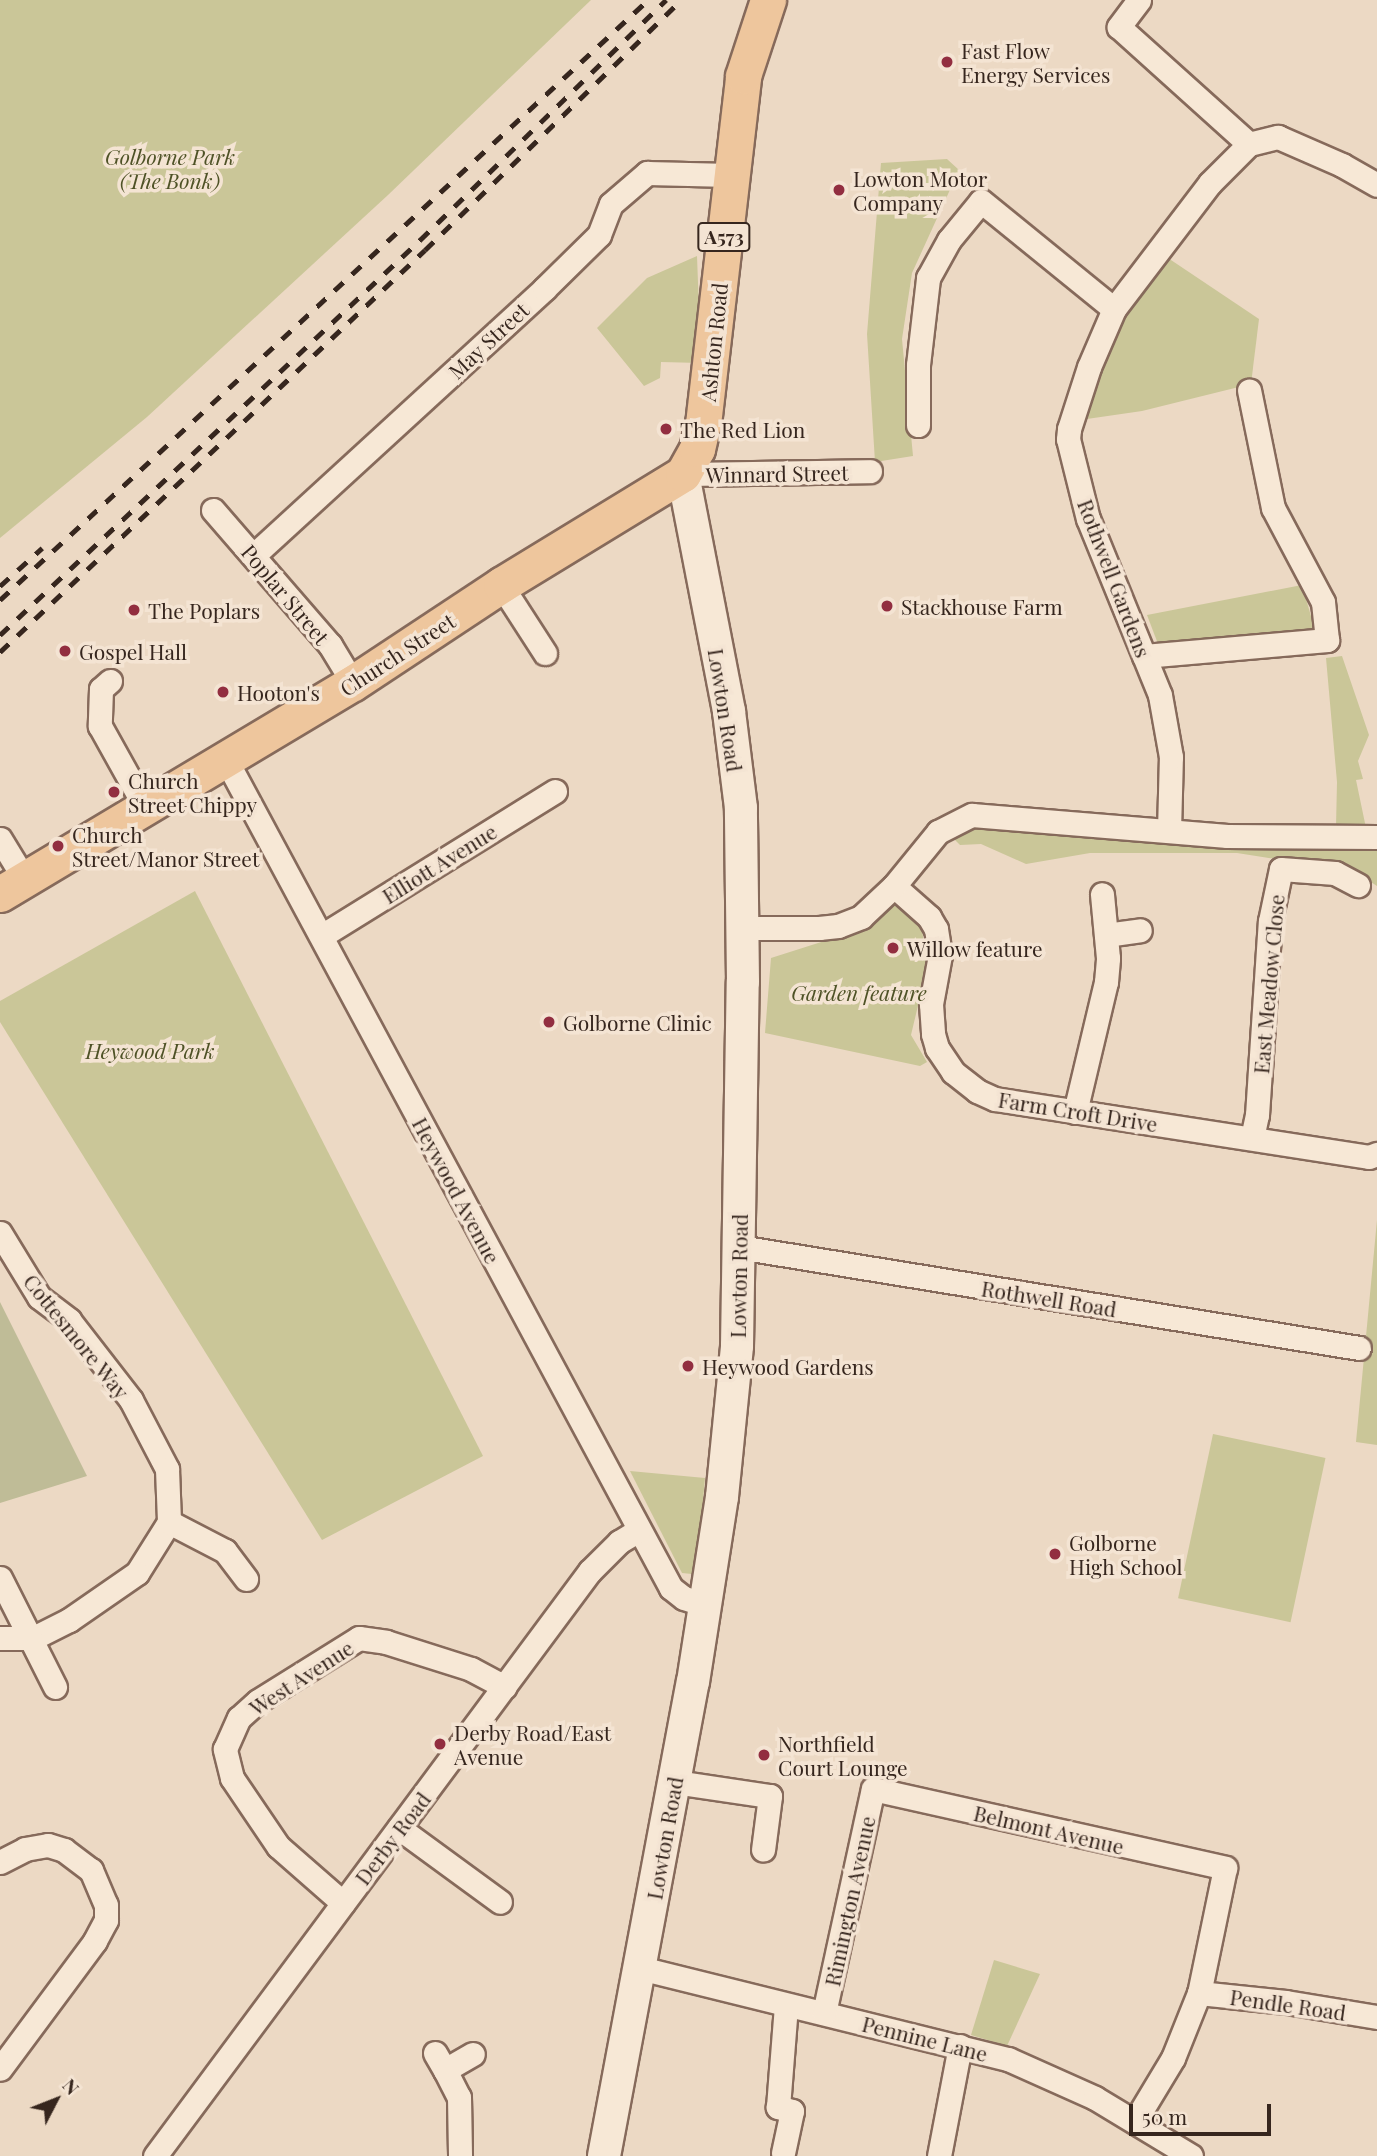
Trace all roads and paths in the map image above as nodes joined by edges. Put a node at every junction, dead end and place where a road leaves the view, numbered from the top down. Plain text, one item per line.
1 (768, 0) edge
2 (1139, 0) edge
3 (1249, 144) junction
4 (730, 175) junction
5 (1377, 185) edge
6 (1114, 309) junction
7 (1249, 390) dead end
8 (918, 425) dead end
9 (870, 471) dead end
10 (684, 474) junction
11 (213, 510) dead end
12 (254, 555) junction
13 (501, 585) junction
14 (543, 654) dead end
15 (1144, 656) junction
16 (110, 681) dead end
17 (353, 683) junction
18 (225, 758) junction
19 (555, 791) dead end
20 (145, 807) junction
21 (1169, 831) junction
22 (1377, 837) edge
23 (0, 839) edge
24 (1358, 885) dead end
25 (894, 886) junction
26 (13, 887) edge
27 (1102, 894) dead end
28 (742, 928) junction
29 (1140, 930) dead end
30 (323, 935) junction
31 (1106, 935) junction
32 (1075, 1112) junction
33 (1252, 1138) junction
34 (1377, 1154) edge
35 (0, 1233) edge
36 (739, 1247) junction
37 (1359, 1348) dead end
38 (169, 1522) junction
39 (639, 1530) junction
40 (0, 1578) edge
41 (246, 1579) dead end
42 (705, 1605) junction
43 (0, 1638) edge
44 (33, 1638) junction
45 (55, 1687) dead end
46 (505, 1687) junction
47 (675, 1782) junction
48 (873, 1789) joint
49 (400, 1828) junction
50 (762, 1850) dead end
51 (0, 1862) edge
52 (500, 1902) dead end
53 (343, 1903) junction
54 (640, 1968) junction
55 (1199, 1993) junction
56 (786, 2005) junction
57 (824, 2013) junction
58 (1377, 2017) edge
59 (960, 2046) junction
60 (473, 2054) dead end
61 (0, 2069) edge
62 (1135, 2120) junction
63 (783, 2153) dead end
64 (155, 2156) edge
65 (460, 2156) edge
66 (604, 2156) edge
67 (939, 2156) edge
68 (1191, 2156) edge

1 - 4 main road, Ashton Road / A573
2 - 3 street
3 - 5 street
3 - 6 street, Rothwell Gardens
4 - 10 main road, Ashton Road / A573
4 - 12 street, May Street
6 - 8 street
6 - 15 street, Rothwell Gardens
7 - 15 street
9 - 10 street, Winnard Street
10 - 13 main road, Church Street
10 - 28 main road, Lowton Road
11 - 12 street, Poplar Street
12 - 17 street, Poplar Street
13 - 14 street
13 - 17 main road, Church Street
15 - 21 street, Rothwell Gardens
16 - 20 street
17 - 18 main road, Church Street
18 - 20 main road, Church Street
18 - 30 street, Heywood Avenue
19 - 30 street, Elliott Avenue
20 - 26 main road, Church Street
21 - 22 street
21 - 25 street
23 - 26 street
24 - 33 street, East Meadow Close
25 - 28 street
25 - 32 street, Farm Croft Drive
27 - 31 street
28 - 36 main road, Lowton Road
29 - 31 street
30 - 39 street, Heywood Avenue
31 - 32 street
32 - 33 street, Farm Croft Drive
33 - 34 street, Farm Croft Drive
35 - 38 street, Cottesmore Way
36 - 37 street, Rothwell Road
36 - 42 main road, Lowton Road
38 - 41 street
38 - 44 street
39 - 42 street, Heywood Avenue
39 - 46 street, Derby Road
40 - 44 street
42 - 47 main road, Lowton Road
43 - 44 street
44 - 45 street
46 - 49 street, Derby Road
46 - 53 street, West Avenue
47 - 50 street
47 - 54 main road, Lowton Road
48 - 55 street, Belmont Avenue
48 - 57 street, Rimington Avenue
49 - 52 street
49 - 53 street, Derby Road
51 - 61 street
53 - 64 street, Derby Road
54 - 56 street, Pennine Lane
54 - 66 main road, Lowton Road
55 - 58 street, Pendle Road
55 - 62 street
56 - 57 street, Pennine Lane
56 - 63 street
57 - 59 street, Pennine Lane
59 - 62 street, Pennine Lane
59 - 67 street
60 - 65 street
62 - 68 street, Pennine Lane

